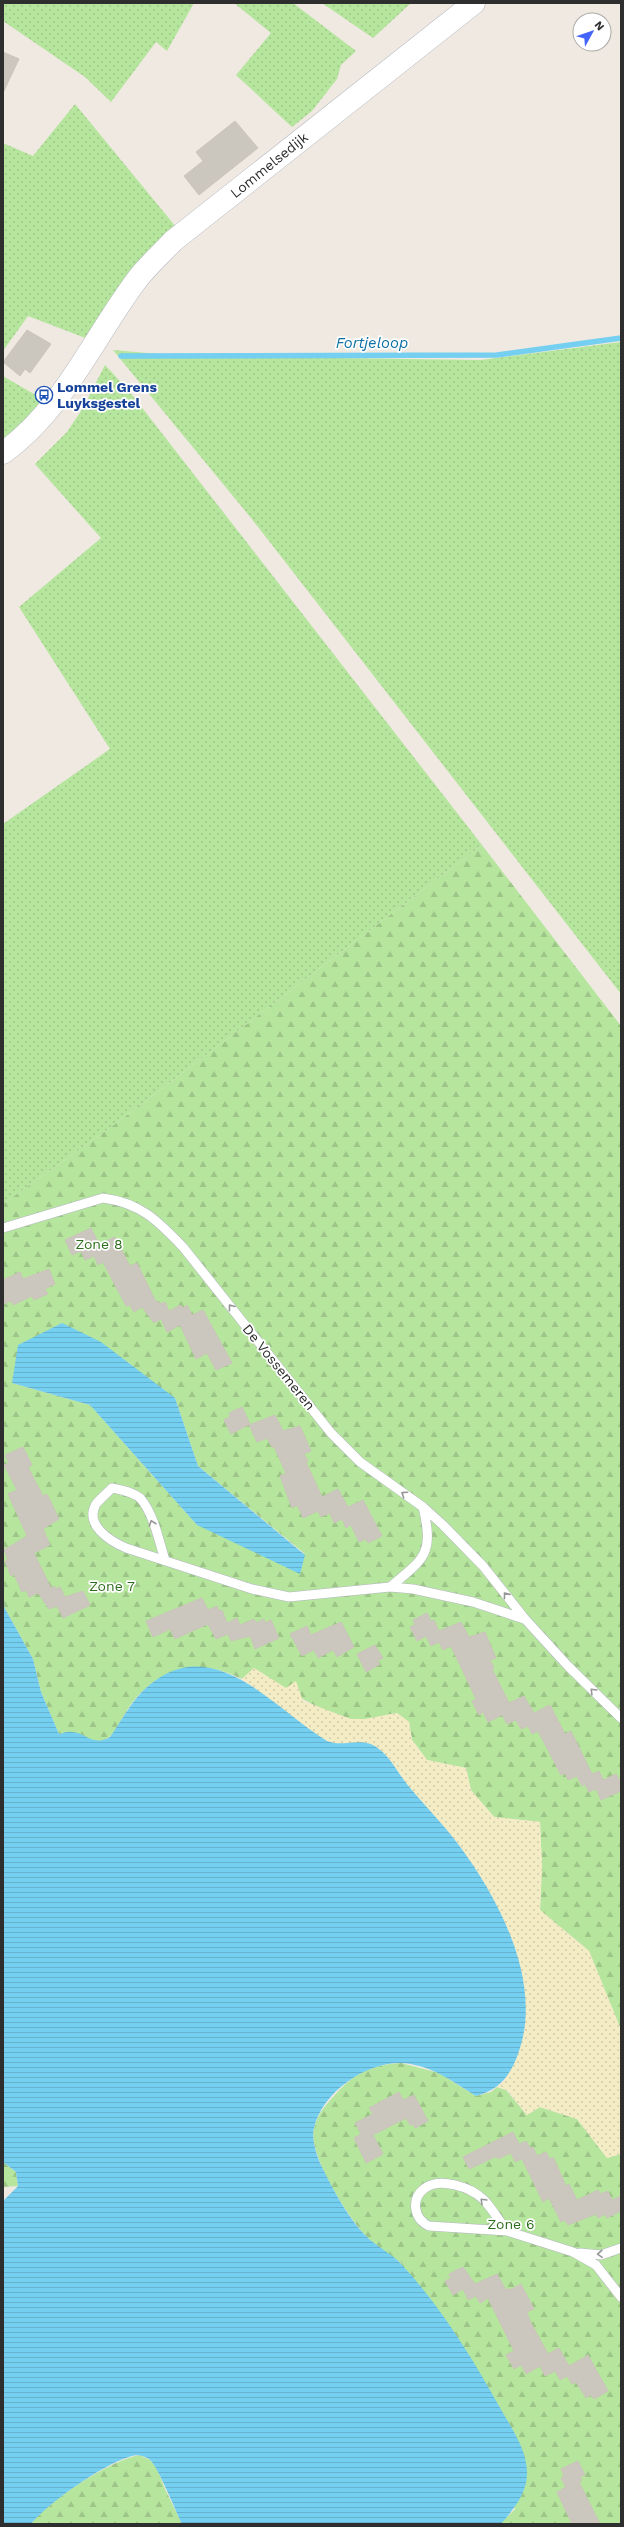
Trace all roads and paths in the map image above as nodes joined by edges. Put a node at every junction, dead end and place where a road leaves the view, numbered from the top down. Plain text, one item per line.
1 (474, 3) edge
2 (3, 453) edge
3 (3, 1228) edge
4 (423, 1507) junction
5 (165, 1560) junction
6 (390, 1587) junction
7 (525, 1619) junction
8 (621, 1718) edge
9 (507, 2231) junction
10 (621, 2248) edge
11 (578, 2253) junction
12 (621, 2296) edge

1 - 2 main road, Lommelsedijk
4 -> 3 lane, De Vossemeren
4 - 6 lane
7 -> 4 lane, De Vossemeren
5 -> 5 lane, De Vossemeren
5 - 6 lane, De Vossemeren
6 - 7 lane, De Vossemeren
8 -> 7 lane, De Vossemeren
9 -> 9 lane
9 - 11 lane
10 -> 11 lane
11 - 12 lane

